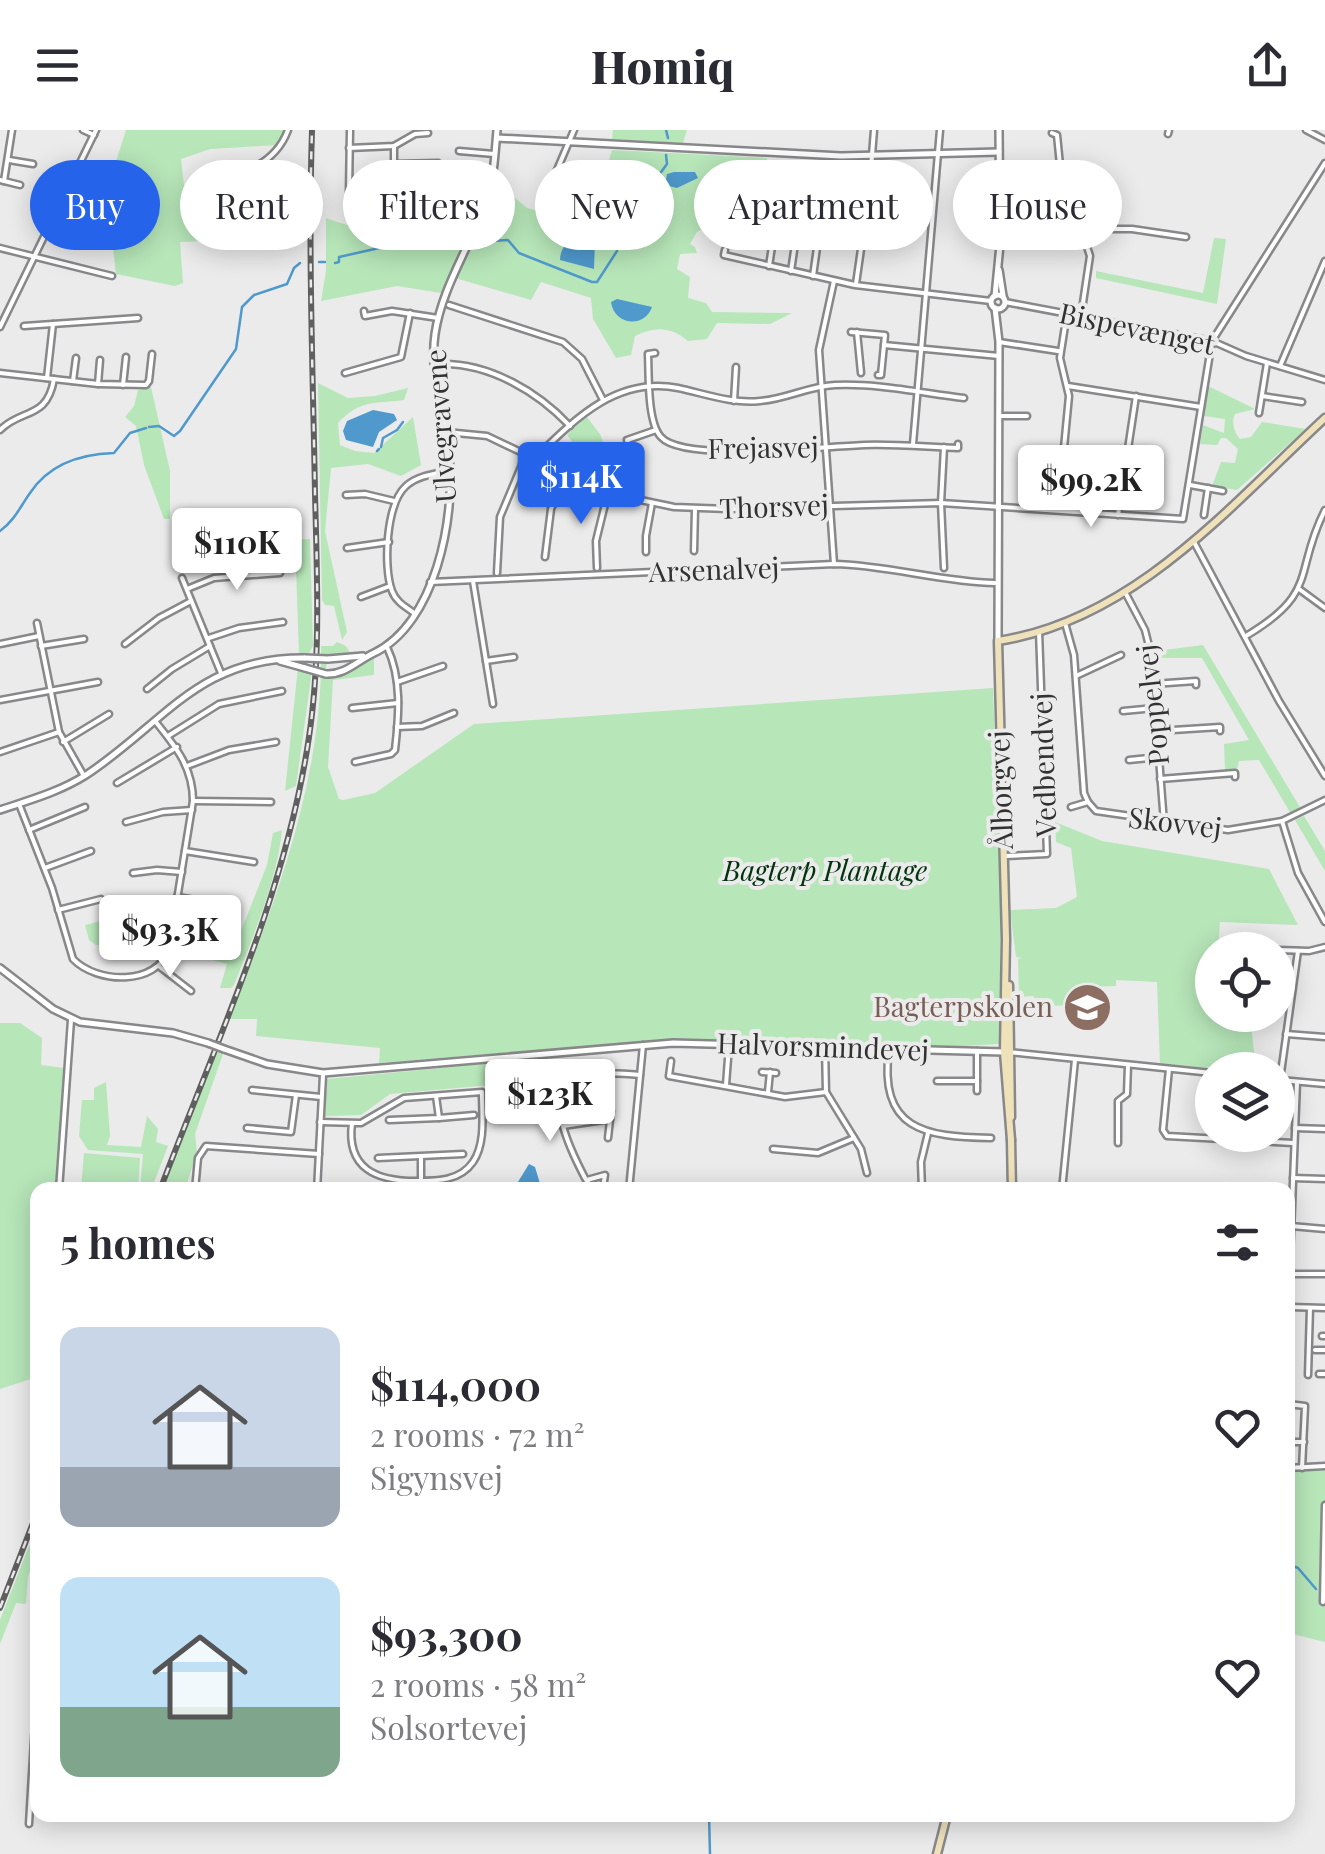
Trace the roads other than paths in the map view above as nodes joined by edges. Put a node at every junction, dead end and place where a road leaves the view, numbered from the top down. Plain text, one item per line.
1 (12, 130) edge
2 (83, 130) edge
3 (288, 130) edge
4 (350, 130) edge
5 (497, 130) edge
6 (574, 130) edge
7 (874, 130) edge
8 (940, 130) edge
9 (999, 130) edge
10 (1306, 130) edge
11 (95, 133) edge
12 (1052, 133) dead end
13 (428, 134) dead end
14 (496, 138) junction
15 (1325, 140) edge
16 (569, 142) junction
17 (394, 146) junction
18 (349, 148) junction
19 (459, 150) dead end
20 (999, 152) junction
21 (494, 154) junction
22 (938, 154) junction
23 (873, 156) junction
24 (9, 160) junction
25 (269, 160) edge
26 (349, 160) edge
27 (394, 160) edge
28 (561, 160) edge
29 (999, 160) edge
30 (1059, 160) edge
31 (1325, 162) edge
32 (30, 164) edge
33 (2, 181) edge
34 (20, 185) dead end
35 (1122, 229) edge
36 (1186, 236) dead end
37 (0, 248) edge
38 (724, 250) dead end
39 (771, 250) edge
40 (794, 250) edge
41 (816, 250) edge
42 (1000, 250) edge
43 (1088, 250) edge
44 (34, 256) junction
45 (1325, 261) edge
46 (769, 266) junction
47 (791, 270) junction
48 (112, 276) dead end
49 (813, 276) junction
50 (834, 281) junction
51 (856, 285) junction
52 (927, 292) junction
53 (998, 302) junction
54 (449, 304) dead end
55 (364, 311) dead end
56 (410, 312) junction
57 (1067, 313) junction
58 (1081, 316) junction
59 (138, 318) dead end
60 (438, 318) junction
61 (54, 324) junction
62 (885, 325) dead end
63 (24, 326) dead end
64 (0, 327) edge
65 (884, 334) junction
66 (999, 342) junction
67 (1212, 342) junction
68 (884, 346) junction
69 (922, 349) junction
70 (1060, 351) junction
71 (152, 354) dead end
72 (655, 354) dead end
73 (998, 356) junction
74 (76, 358) dead end
75 (126, 358) dead end
76 (100, 360) dead end
77 (1267, 363) junction
78 (441, 364) dead end
79 (1280, 366) junction
80 (736, 367) dead end
81 (0, 372) edge
82 (345, 373) dead end
83 (861, 373) dead end
84 (878, 375) dead end
85 (51, 378) junction
86 (1325, 380) edge
87 (73, 381) junction
88 (98, 384) junction
89 (123, 385) junction
90 (650, 386) junction
91 (821, 386) junction
92 (1068, 386) junction
93 (918, 392) junction
94 (1136, 396) junction
95 (1262, 396) junction
96 (964, 398) dead end
97 (603, 400) junction
98 (734, 401) junction
99 (1302, 402) dead end
100 (1201, 406) junction
101 (1259, 412) dead end
102 (998, 416) junction
103 (1027, 416) dead end
104 (1325, 418) edge
105 (570, 426) junction
106 (0, 430) edge
107 (656, 430) junction
108 (446, 432) junction
109 (628, 444) dead end
110 (958, 444) dead end
111 (913, 446) junction
112 (825, 447) junction
113 (944, 447) junction
114 (526, 455) junction
115 (534, 459) junction
116 (450, 471) junction
117 (567, 475) junction
118 (1190, 486) junction
119 (1208, 488) junction
120 (1223, 491) dead end
121 (608, 492) junction
122 (346, 495) dead end
123 (394, 501) junction
124 (652, 503) junction
125 (941, 503) junction
126 (829, 504) junction
127 (996, 504) junction
128 (695, 509) junction
129 (1058, 510) junction
130 (1325, 510) edge
131 (1118, 515) junction
132 (1204, 515) dead end
133 (389, 542) junction
134 (1194, 542) junction
135 (347, 548) dead end
136 (694, 551) dead end
137 (646, 552) dead end
138 (545, 557) dead end
139 (834, 564) junction
140 (597, 568) dead end
141 (944, 568) dead end
142 (280, 573) dead end
143 (497, 573) dead end
144 (182, 578) dead end
145 (473, 581) junction
146 (430, 582) junction
147 (996, 583) junction
148 (390, 586) junction
149 (186, 589) junction
150 (1299, 589) junction
151 (1124, 591) junction
152 (360, 597) dead end
153 (192, 600) junction
154 (1325, 608) edge
155 (417, 615) junction
156 (1064, 621) junction
157 (282, 622) dead end
158 (37, 624) dead end
159 (1038, 631) junction
160 (39, 636) junction
161 (1246, 636) junction
162 (84, 638) dead end
163 (208, 638) junction
164 (998, 641) junction
165 (0, 644) edge
166 (126, 644) dead end
167 (41, 646) junction
168 (210, 646) junction
169 (387, 648) junction
170 (371, 654) junction
171 (1121, 655) dead end
172 (514, 657) dead end
173 (267, 660) junction
174 (486, 661) junction
175 (443, 666) dead end
176 (221, 673) junction
177 (1076, 676) junction
178 (98, 682) dead end
179 (397, 682) junction
180 (1153, 684) junction
181 (1196, 684) dead end
182 (147, 689) dead end
183 (282, 691) dead end
184 (50, 693) junction
185 (0, 700) edge
186 (398, 703) junction
187 (493, 704) dead end
188 (352, 708) dead end
189 (1155, 708) junction
190 (1123, 711) dead end
191 (110, 714) dead end
192 (454, 714) dead end
193 (154, 720) junction
194 (398, 728) junction
195 (1220, 731) dead end
196 (59, 732) junction
197 (1157, 732) junction
198 (168, 736) junction
199 (63, 742) junction
200 (276, 742) dead end
201 (176, 747) junction
202 (0, 752) edge
203 (1159, 758) junction
204 (1129, 760) dead end
205 (355, 762) dead end
206 (187, 766) junction
207 (1324, 771) edge
208 (84, 776) junction
209 (1235, 777) dead end
210 (1160, 779) junction
211 (117, 783) dead end
212 (1325, 800) edge
213 (193, 801) junction
214 (271, 802) dead end
215 (1088, 802) junction
216 (19, 804) junction
217 (1071, 807) dead end
218 (85, 808) dead end
219 (0, 810) edge
220 (192, 810) junction
221 (1282, 821) junction
222 (126, 822) dead end
223 (1164, 823) junction
224 (29, 830) junction
225 (91, 850) dead end
226 (185, 851) junction
227 (1003, 856) junction
228 (254, 862) dead end
229 (45, 868) junction
230 (182, 872) junction
231 (133, 873) dead end
232 (177, 897) junction
233 (100, 899) dead end
234 (236, 907) dead end
235 (58, 910) junction
236 (1325, 922) edge
237 (143, 925) dead end
238 (172, 932) junction
239 (198, 939) dead end
240 (1325, 947) edge
241 (1295, 951) edge
242 (1298, 951) junction
243 (160, 967) junction
244 (0, 968) edge
245 (191, 990) dead end
246 (71, 1018) junction
247 (1286, 1034) junction
248 (1325, 1037) edge
249 (729, 1043) junction
250 (642, 1045) junction
251 (825, 1046) junction
252 (888, 1049) junction
253 (977, 1051) junction
254 (1008, 1052) junction
255 (1283, 1052) edge
256 (1075, 1060) junction
257 (671, 1061) dead end
258 (1128, 1065) junction
259 (1169, 1069) junction
260 (1195, 1071) edge
261 (762, 1072) dead end
262 (323, 1073) junction
263 (640, 1074) junction
264 (937, 1081) dead end
265 (977, 1081) junction
266 (1297, 1082) joint
267 (1325, 1084) edge
268 (726, 1086) junction
269 (252, 1090) dead end
270 (978, 1091) dead end
271 (768, 1092) junction
272 (826, 1092) junction
273 (296, 1095) junction
274 (436, 1096) junction
275 (321, 1097) junction
276 (611, 1111) dead end
277 (474, 1115) dead end
278 (439, 1118) junction
279 (610, 1119) junction
280 (389, 1120) dead end
281 (320, 1122) junction
282 (352, 1123) junction
283 (563, 1126) junction
284 (248, 1128) dead end
285 (1295, 1128) joint
286 (1325, 1129) edge
287 (928, 1133) junction
288 (1195, 1137) edge
289 (608, 1138) dead end
290 (854, 1138) junction
291 (991, 1138) dead end
292 (1118, 1143) dead end
293 (773, 1149) dead end
294 (1294, 1152) edge
295 (319, 1154) junction
296 (462, 1154) dead end
297 (378, 1158) dead end
298 (420, 1158) junction
299 (867, 1174) dead end
300 (1293, 1178) junction
301 (587, 1180) dead end
302 (1325, 1180) edge
303 (421, 1181) junction
304 (61, 1182) edge
305 (196, 1182) edge
306 (317, 1182) edge
307 (630, 1182) edge
308 (922, 1182) edge
309 (1012, 1182) edge
310 (1063, 1182) edge
311 (1292, 1182) edge
312 (1295, 1226) edge
313 (1325, 1229) edge
314 (1295, 1274) edge
315 (1325, 1274) edge
316 (1295, 1307) edge
317 (1310, 1308) junction
318 (1325, 1308) edge
319 (1315, 1350) dead end
320 (1325, 1350) edge
321 (1308, 1375) dead end
322 (1295, 1405) edge
323 (1295, 1442) edge
324 (1304, 1442) junction
325 (1325, 1466) edge
326 (1295, 1468) edge
327 (1302, 1468) junction
328 (1325, 1505) edge
329 (1312, 1600) dead end
330 (1324, 1603) edge
331 (30, 1807) edge
332 (945, 1822) edge
333 (29, 1824) dead end
334 (937, 1854) edge

1 - 24 street
2 - 11 street
3 - 25 street
4 - 18 street
5 - 14 street, Ulvegravene
6 - 16 street
7 - 23 street
8 - 22 street
9 - 20 street
10 - 15 street
11 - 44 street
12 - 30 street
13 - 17 street
14 - 16 street
14 - 21 street, Ulvegravene
16 - 23 street
16 - 28 street
17 - 18 street
17 - 27 street
18 - 26 street
19 - 21 street
20 - 22 street
20 - 29 street
21 - 60 street, Ulvegravene
22 - 23 street
22 - 52 street
23 - 51 street
24 - 32 street
24 - 33 street
31 - 67 street
33 - 34 street
35 - 36 street
37 - 44 street
38 - 46 street, Bispevænget
39 - 46 street
40 - 47 street
41 - 49 street
42 - 53 street
43 - 58 street
44 - 48 street
44 - 64 street
45 - 79 street
46 - 47 street, Bispevænget
47 - 49 street, Bispevænget
49 - 50 street, Bispevænget
50 - 51 street, Bispevænget
50 - 91 street
51 - 52 street, Bispevænget
52 - 53 street, Bispevænget
52 - 69 street
53 - 57 street, Bispevænget
53 - 66 street
54 - 97 street
55 - 56 street
56 - 60 street
56 - 82 street
57 - 58 street, Bispevænget
57 - 70 street
58 - 67 street, Bispevænget
59 - 61 street
60 - 108 street, Ulvegravene
61 - 63 street
61 - 85 street
62 - 65 street
65 - 68 street
65 - 83 street
66 - 70 street
66 - 73 street
67 - 77 street, Bispevænget
67 - 100 street
68 - 69 street
68 - 84 street
69 - 73 street
69 - 93 street
70 - 92 street
71 - 89 street
72 - 90 street
73 - 102 street
74 - 87 street
75 - 89 street
76 - 88 street
77 - 79 street, Bispevænget
77 - 95 street
78 - 105 street
79 - 86 street, Bispevænget
80 - 98 street
81 - 85 street
85 - 87 street
85 - 106 street
87 - 88 street
88 - 89 street
90 - 97 street
90 - 98 street
90 - 107 street
91 - 93 street
91 - 98 street
91 - 112 street
92 - 94 street
92 - 129 street
93 - 96 street
93 - 111 street
94 - 100 street
94 - 131 street
95 - 99 street
95 - 101 street
97 - 105 street
100 - 118 street
102 - 103 street
102 - 127 street
104 - 134 main road
105 - 115 street
107 - 109 street
107 - 112 street, Frejasvej
108 - 114 street, Thorsvej
108 - 116 street, Ulvegravene
110 - 113 street, Frejasvej
111 - 112 street, Frejasvej
111 - 113 street, Frejasvej
112 - 126 street
113 - 125 street
114 - 115 street, Thorsvej
114 - 143 street
115 - 117 street, Thorsvej
116 - 123 street
116 - 146 street, Ulvegravene
117 - 121 street, Thorsvej
117 - 138 street
118 - 119 street
118 - 131 street, Thorsvej
119 - 120 street
119 - 132 street
121 - 124 street, Thorsvej
121 - 140 street
122 - 123 street
123 - 133 street
124 - 128 street, Thorsvej
124 - 137 street
125 - 126 street, Thorsvej
125 - 127 street, Thorsvej
125 - 141 street
126 - 128 street, Thorsvej
126 - 139 street
127 - 129 street, Thorsvej
127 - 147 street
128 - 136 street
129 - 131 street, Thorsvej
130 - 150 street
133 - 135 street
133 - 148 street
134 - 151 main road
134 - 161 street
139 - 145 street, Arsenalvej
139 - 147 street, Arsenalvej
142 - 149 street
144 - 149 street
145 - 146 street, Arsenalvej
145 - 174 street
146 - 155 street, Ulvegravene
147 - 164 street
148 - 152 street
148 - 155 street
149 - 153 street
150 - 154 street
150 - 161 street
151 - 156 main road
151 - 180 street, Poppelvej
153 - 163 street
153 - 166 street
155 - 169 street, Ulvegravene
156 - 159 main road
156 - 177 street
157 - 163 street
158 - 160 street
159 - 164 main road
159 - 227 street, Vedbendvej
160 - 165 street
160 - 167 street
161 - 207 street
162 - 167 street
163 - 168 street
164 - 227 main road, Ålborgvej
167 - 184 street
168 - 176 street
168 - 182 street
169 - 170 street, Ulvegravene
169 - 179 street
170 - 173 street, Ulvegravene, bridge
170 - 173 street, Ulvegravene, bridge
171 - 177 street
172 - 174 street
173 - 176 street, Ulvegravene
174 - 187 street
175 - 179 street
176 - 193 street, Ulvegravene
177 - 215 street
178 - 184 street
179 - 186 street
180 - 181 street
180 - 189 street, Poppelvej
183 - 198 street
184 - 185 street
184 - 196 street
186 - 188 street
186 - 194 street
189 - 190 street
189 - 197 street, Poppelvej
191 - 199 street
192 - 194 street
193 - 198 street
193 - 208 street, Ulvegravene
194 - 205 street
195 - 197 street
196 - 199 street
196 - 202 street
197 - 203 street, Poppelvej
198 - 201 street
199 - 208 street
200 - 206 street
201 - 206 street
201 - 211 street
203 - 204 street
203 - 210 street, Poppelvej
206 - 213 street
208 - 216 street, Ulvegravene
209 - 210 street
210 - 223 street, Poppelvej
212 - 221 street, Skovvej
213 - 214 street
213 - 220 street
215 - 217 street
215 - 223 street, Skovvej
216 - 219 street, Ulvegravene
216 - 224 street
218 - 224 street
220 - 222 street
220 - 226 street
221 - 223 street, Skovvej
221 - 236 street
224 - 229 street
225 - 229 street
226 - 228 street
226 - 230 street
227 - 254 main road, Ålborgvej
229 - 235 street
230 - 231 street
230 - 232 street
232 - 234 street
232 - 238 street
233 - 235 street
235 - 243 street
237 - 238 street
238 - 239 street
238 - 243 street
240 - 242 street
241 - 242 street
242 - 247 street
243 - 245 street
244 - 246 street, Halvorsmindevej
246 - 262 street, Halvorsmindevej, bridge
246 - 304 street
247 - 248 street
247 - 255 street
249 - 250 street, Halvorsmindevej
249 - 251 street, Halvorsmindevej
249 - 268 street
250 - 262 street, Halvorsmindevej
250 - 263 street
251 - 252 street, Halvorsmindevej
251 - 272 street
252 - 253 street, Halvorsmindevej
252 - 287 street
253 - 254 street, Halvorsmindevej
253 - 265 street
254 - 256 street
254 - 309 main road, Ålborgvej
256 - 258 street
256 - 310 street
257 - 268 street
258 - 259 street
258 - 292 street
259 - 260 street
259 - 288 street
261 - 271 street
262 - 275 street
263 - 283 street
263 - 307 street
264 - 265 street
265 - 270 street
266 - 267 street
266 - 285 street
268 - 271 street
269 - 273 street
271 - 272 street
272 - 290 street
273 - 275 street
273 - 284 street
274 - 278 street
274 - 282 street
274 - 303 street
275 - 281 street
276 - 279 street
277 - 278 street
278 - 280 street
279 - 283 street
279 - 289 street
281 - 282 street
281 - 295 street
282 - 303 street
283 - 301 street
285 - 286 street
287 - 291 street
287 - 308 street
290 - 293 street
290 - 299 street
294 - 300 street
295 - 305 street
295 - 306 street
296 - 298 street
297 - 298 street
298 - 303 street
300 - 302 street
300 - 311 street
312 - 313 street
314 - 315 street
316 - 317 street
317 - 318 street
317 - 321 street
319 - 320 street
322 - 324 street
323 - 324 street
324 - 327 street
325 - 327 street
326 - 327 street
328 - 330 street
329 - 330 street
331 - 333 street
332 - 334 main road

